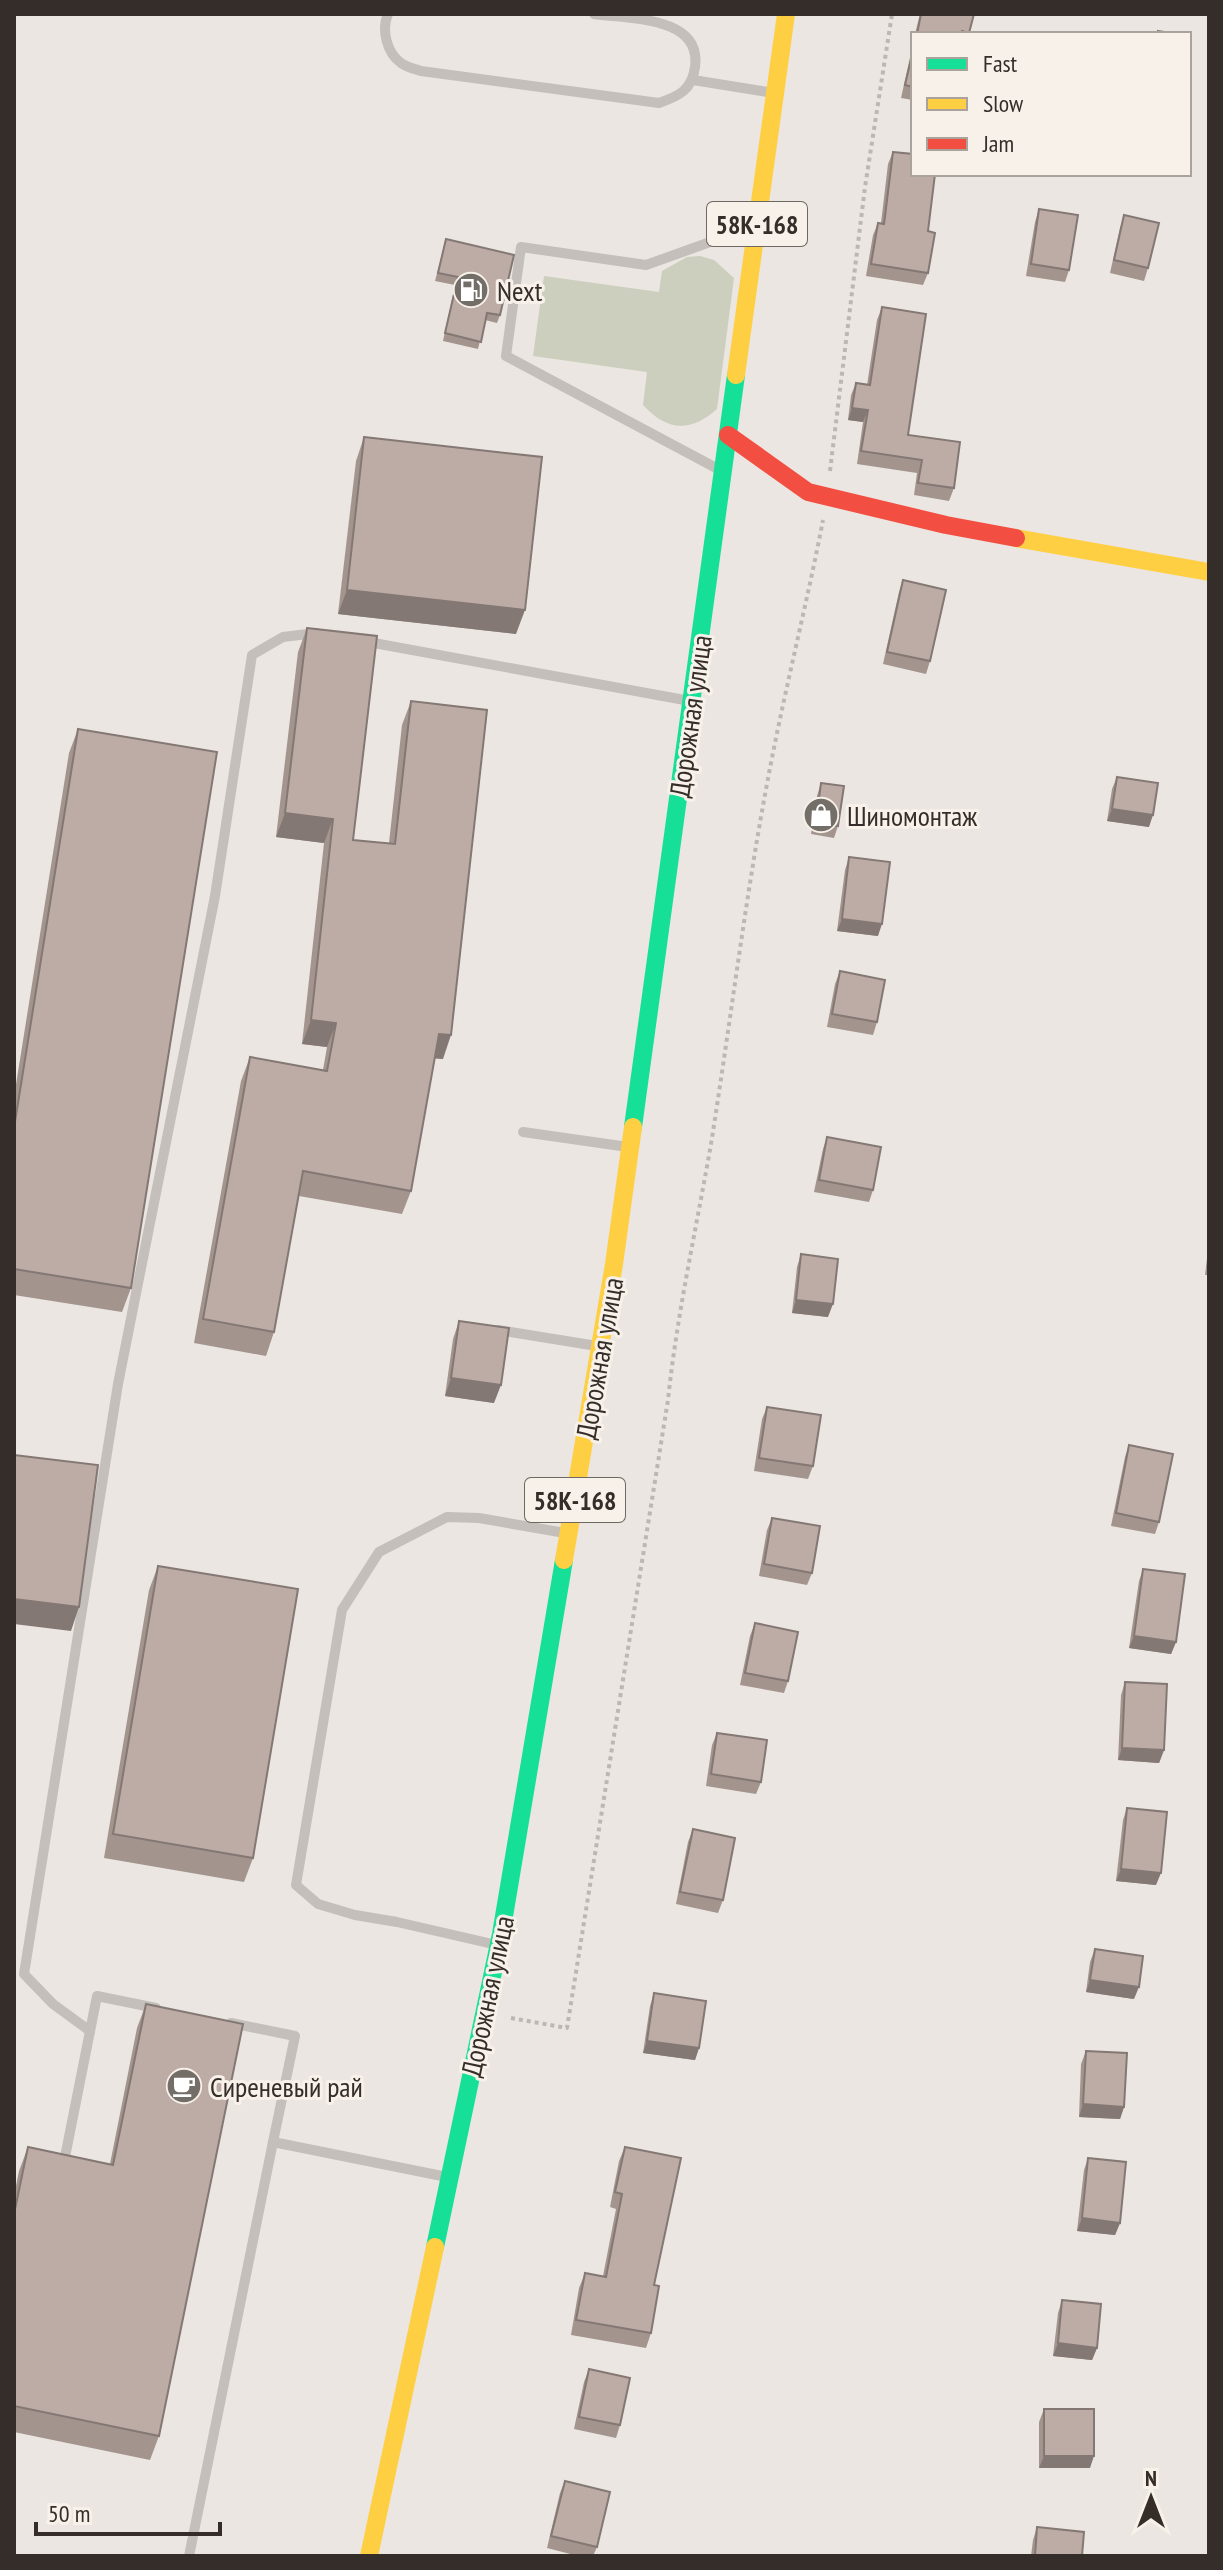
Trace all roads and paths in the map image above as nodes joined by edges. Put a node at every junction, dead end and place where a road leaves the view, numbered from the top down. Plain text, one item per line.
1 (388, 14) edge
2 (594, 14) edge
3 (786, 14) edge
4 (892, 14) edge
5 (644, 18) edge
6 (693, 80) junction
7 (776, 94) junction
8 (757, 225) junction
9 (728, 435) junction
10 (723, 472) junction
11 (827, 497) junction
12 (1209, 572) edge
13 (334, 635) edge
14 (349, 638) edge
15 (692, 701) junction
16 (523, 1132) dead end
17 (631, 1147) junction
18 (492, 1329) edge
19 (601, 1346) junction
20 (569, 1534) junction
21 (499, 1945) junction
22 (173, 2011) edge
23 (506, 2017) dead end
24 (219, 2020) edge
25 (90, 2031) junction
26 (273, 2142) junction
27 (65, 2157) edge
28 (449, 2178) junction
29 (189, 2556) edge
30 (369, 2556) edge

1 - 6 lane
2 - 5 lane
3 - 7 main road, 58К-168
4 - 11 path
5 - 6 lane
6 - 7 lane
7 - 8 main road, 58К-168
8 - 9 main road, 58К-168
8 - 10 lane
9 - 10 main road, Дорожная улица / 58К-168
9 - 11 main road
10 - 15 main road, Дорожная улица / 58К-168
11 - 12 main road
11 - 23 path
13 - 25 lane
14 - 15 lane
15 - 17 main road, Дорожная улица / 58К-168
16 - 17 lane
17 - 19 main road, Дорожная улица / 58К-168
18 - 19 lane
19 - 20 main road, Дорожная улица / 58К-168
20 - 21 main road, Дорожная улица / 58К-168
20 - 21 lane
21 - 28 main road, Дорожная улица / 58К-168
22 - 25 lane
24 - 26 lane
25 - 27 lane
26 - 28 lane
26 - 29 lane
28 - 30 main road, Дорожная улица / 58К-168

